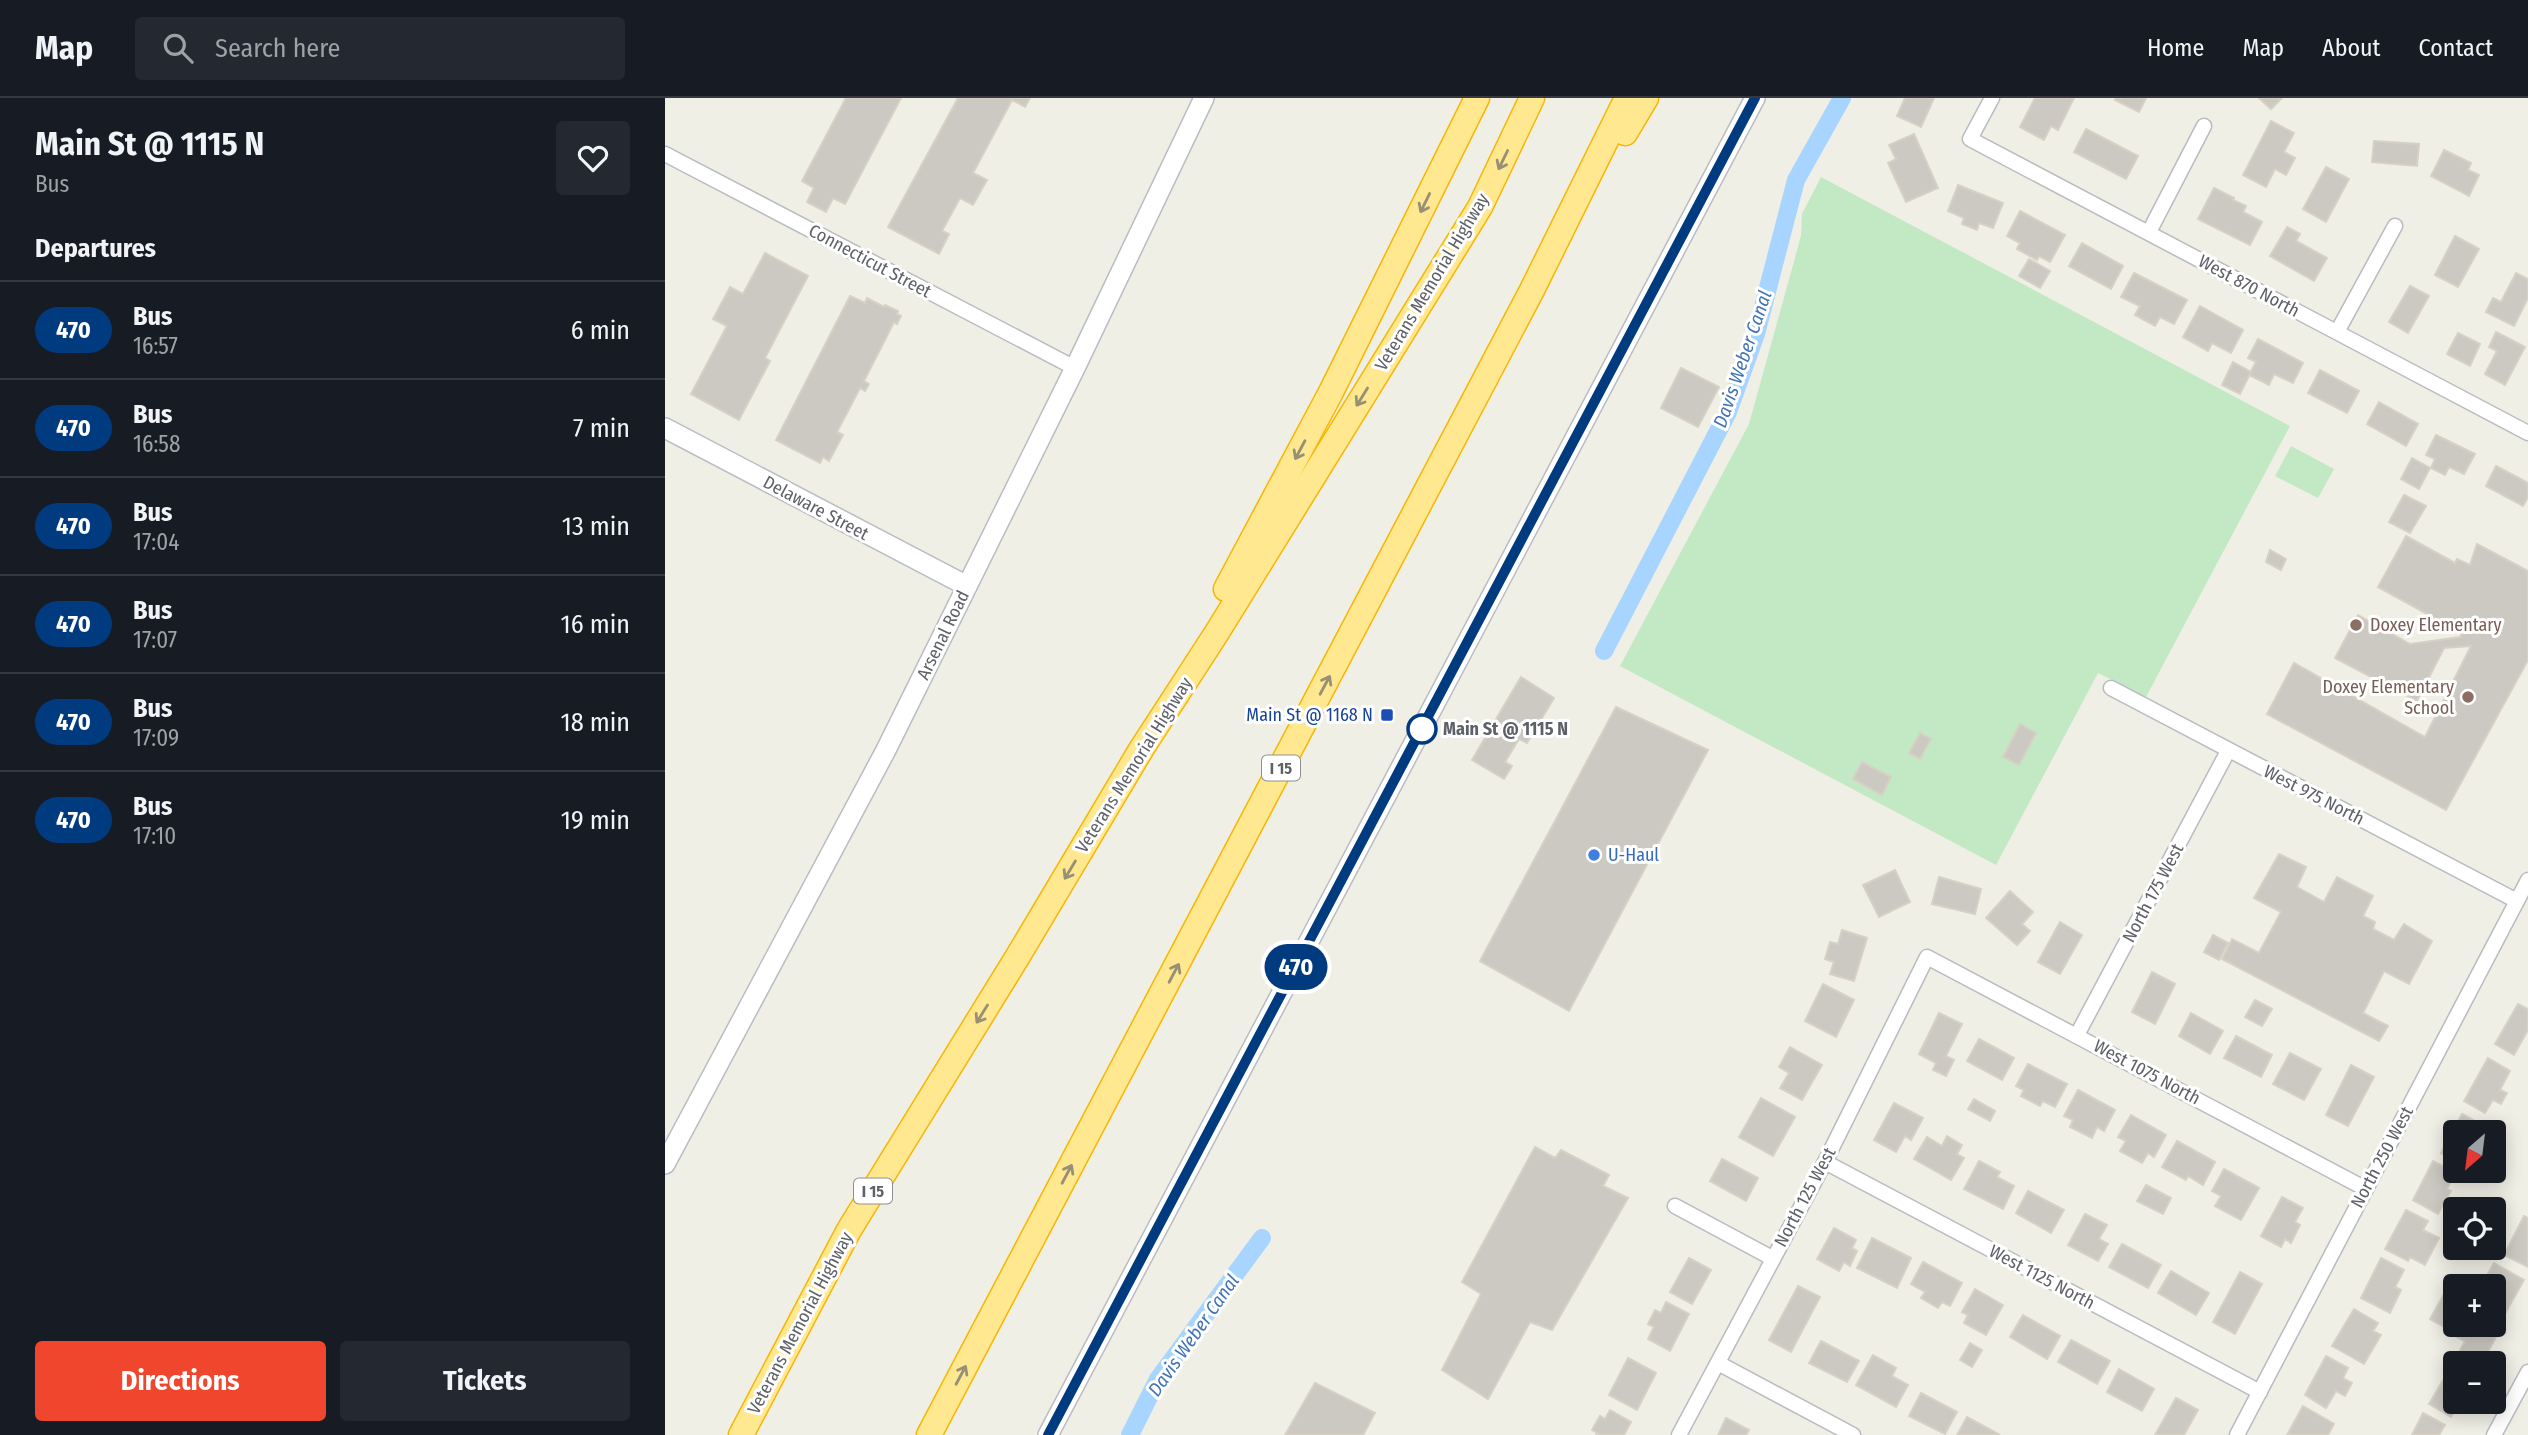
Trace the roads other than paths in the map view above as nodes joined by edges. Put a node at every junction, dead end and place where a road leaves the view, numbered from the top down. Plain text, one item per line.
1 (1204, 98) edge
2 (1477, 98) edge
3 (1532, 98) edge
4 (1627, 98) edge
5 (1646, 98) edge
6 (1755, 98) edge
7 (1992, 98) edge
8 (2204, 125) dead end
9 (665, 154) edge
10 (2395, 226) dead end
11 (2148, 232) junction
12 (1532, 290) junction
13 (2337, 332) junction
14 (1075, 368) junction
15 (665, 428) edge
16 (2528, 433) edge
17 (967, 586) junction
18 (2112, 688) dead end
19 (1142, 748) junction
20 (2228, 751) junction
21 (2528, 880) edge
22 (2517, 901) junction
23 (1927, 957) joint
24 (2077, 1035) junction
25 (1825, 1162) junction
26 (665, 1164) edge
27 (2366, 1189) junction
28 (1675, 1206) dead end
29 (1772, 1258) junction
30 (1718, 1363) junction
31 (2528, 1372) edge
32 (2260, 1392) junction
33 (741, 1435) edge
34 (929, 1435) edge
35 (1048, 1435) edge
36 (1679, 1435) edge
37 (1853, 1435) edge
38 (2237, 1435) edge
39 (2494, 1435) edge

1 - 14 street, Arsenal Road
2 -> 19 highway
3 -> 19 highway, Veterans Memorial Highway / I 15
4 - 12 highway, I 15
5 - 12 highway
6 - 35 street
7 - 11 street, West 870 North
8 - 11 street
9 - 14 street, Connecticut Street
10 - 13 street
11 - 13 street, West 870 North
34 -> 12 highway, I 15
13 - 16 street, West 870 North
14 - 17 street, Arsenal Road
15 - 17 street, Delaware Street
17 - 26 street, Arsenal Road
18 - 20 street, West 975 North
19 -> 33 highway, Veterans Memorial Highway / I 15
20 - 22 street, West 975 North
20 - 24 street, North 175 West
21 - 22 street, North 250 West
22 - 27 street, North 250 West
23 - 24 street, West 1075 North
23 - 25 street, North 125 West
24 - 27 street, West 1075 North
25 - 29 street, North 125 West
25 - 32 street, West 1125 North
27 - 32 street, North 250 West
28 - 29 street
29 - 30 street, North 125 West
30 - 36 street, North 125 West
30 - 37 street
31 - 39 street
32 - 38 street, North 250 West

